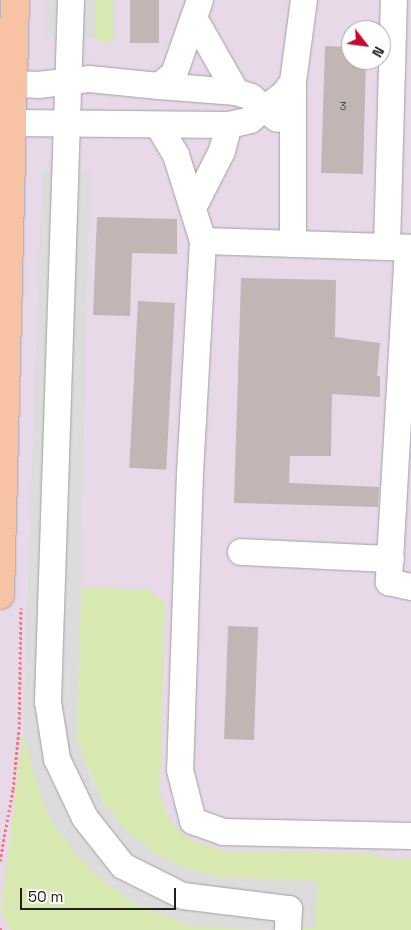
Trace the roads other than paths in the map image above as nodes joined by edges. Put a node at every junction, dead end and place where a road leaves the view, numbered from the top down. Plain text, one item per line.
1 (15, 0) edge
2 (71, 0) edge
3 (304, 0) edge
4 (394, 0) edge
5 (197, 9) edge
6 (68, 79) junction
7 (293, 82) junction
8 (13, 84) junction
9 (160, 86) junction
10 (236, 92) junction
11 (267, 108) junction
12 (13, 123) junction
13 (68, 125) junction
14 (158, 125) junction
15 (229, 126) junction
16 (293, 136) junction
17 (194, 206) junction
18 (203, 241) junction
19 (293, 244) junction
20 (402, 247) edge
21 (240, 552) dead end
22 (391, 559) junction
23 (411, 586) edge
24 (0, 595) edge
25 (411, 836) edge
26 (288, 930) edge

1 - 8 main road
2 - 6 lane
3 - 7 lane
4 - 20 lane
5 - 9 lane
5 - 10 lane
6 - 8 lane
6 - 9 lane
6 - 13 lane
7 - 11 lane
7 - 16 lane
8 - 12 main road
9 - 10 lane
10 - 11 lane
11 - 15 lane
11 - 16 lane
12 - 13 lane
12 - 24 main road
13 - 14 lane
13 - 26 lane
14 - 15 lane
14 - 17 lane
15 - 17 lane
16 - 19 lane
17 - 18 lane
18 - 19 lane
18 - 25 lane
19 - 20 lane
20 - 22 lane
21 - 22 lane
22 - 23 lane

